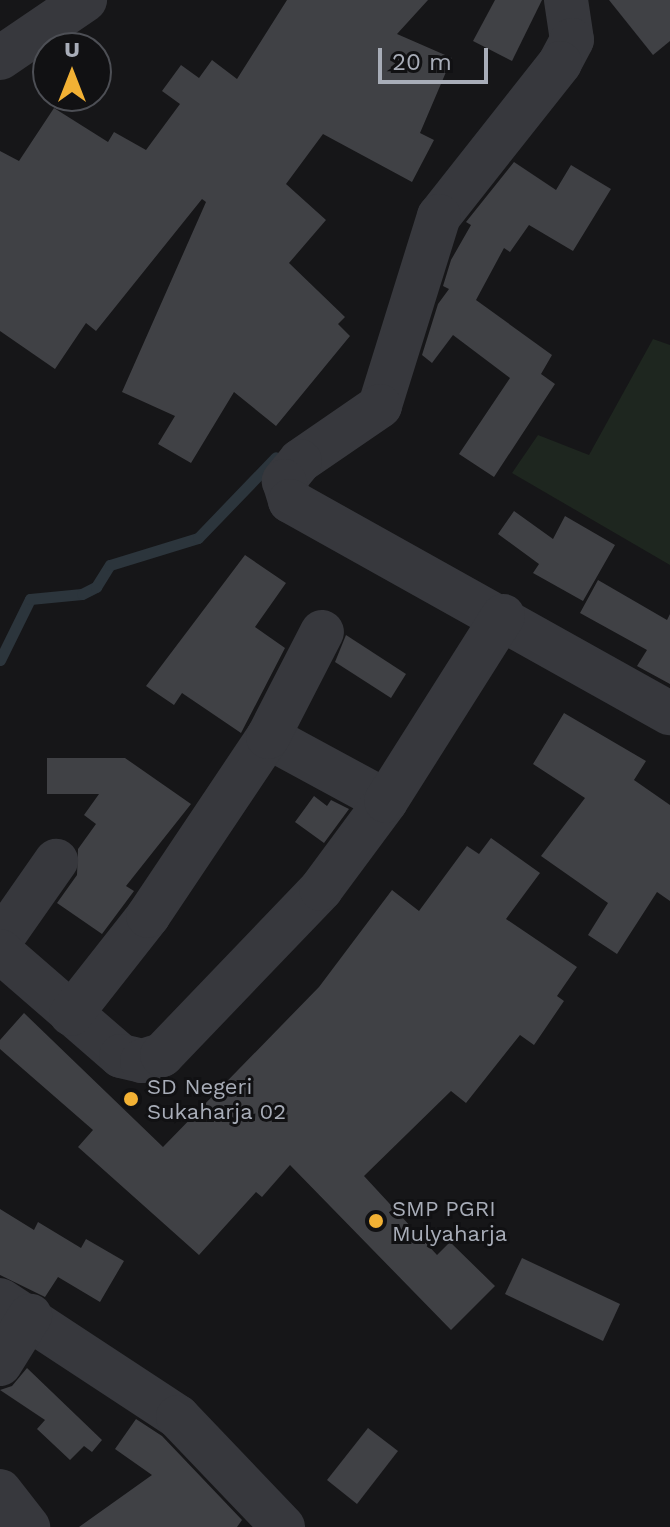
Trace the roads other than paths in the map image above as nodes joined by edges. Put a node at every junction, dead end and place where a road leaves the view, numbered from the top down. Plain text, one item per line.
1 (85, 0) edge
2 (566, 0) edge
3 (0, 58) edge
4 (503, 616) junction
5 (322, 632) dead end
6 (670, 713) edge
7 (268, 737) junction
8 (386, 801) junction
9 (56, 861) dead end
10 (0, 941) edge
11 (0, 951) edge
12 (71, 1014) junction
13 (15, 1308) edge
14 (0, 1364) edge
15 (0, 1491) edge
16 (28, 1527) edge
17 (283, 1527) edge

1 - 3 street
2 - 4 street
4 - 6 street
4 - 8 street
5 - 7 street
7 - 8 street
7 - 12 street
8 - 12 street
9 - 10 street
11 - 12 street
13 - 14 street
13 - 17 street
15 - 16 street

